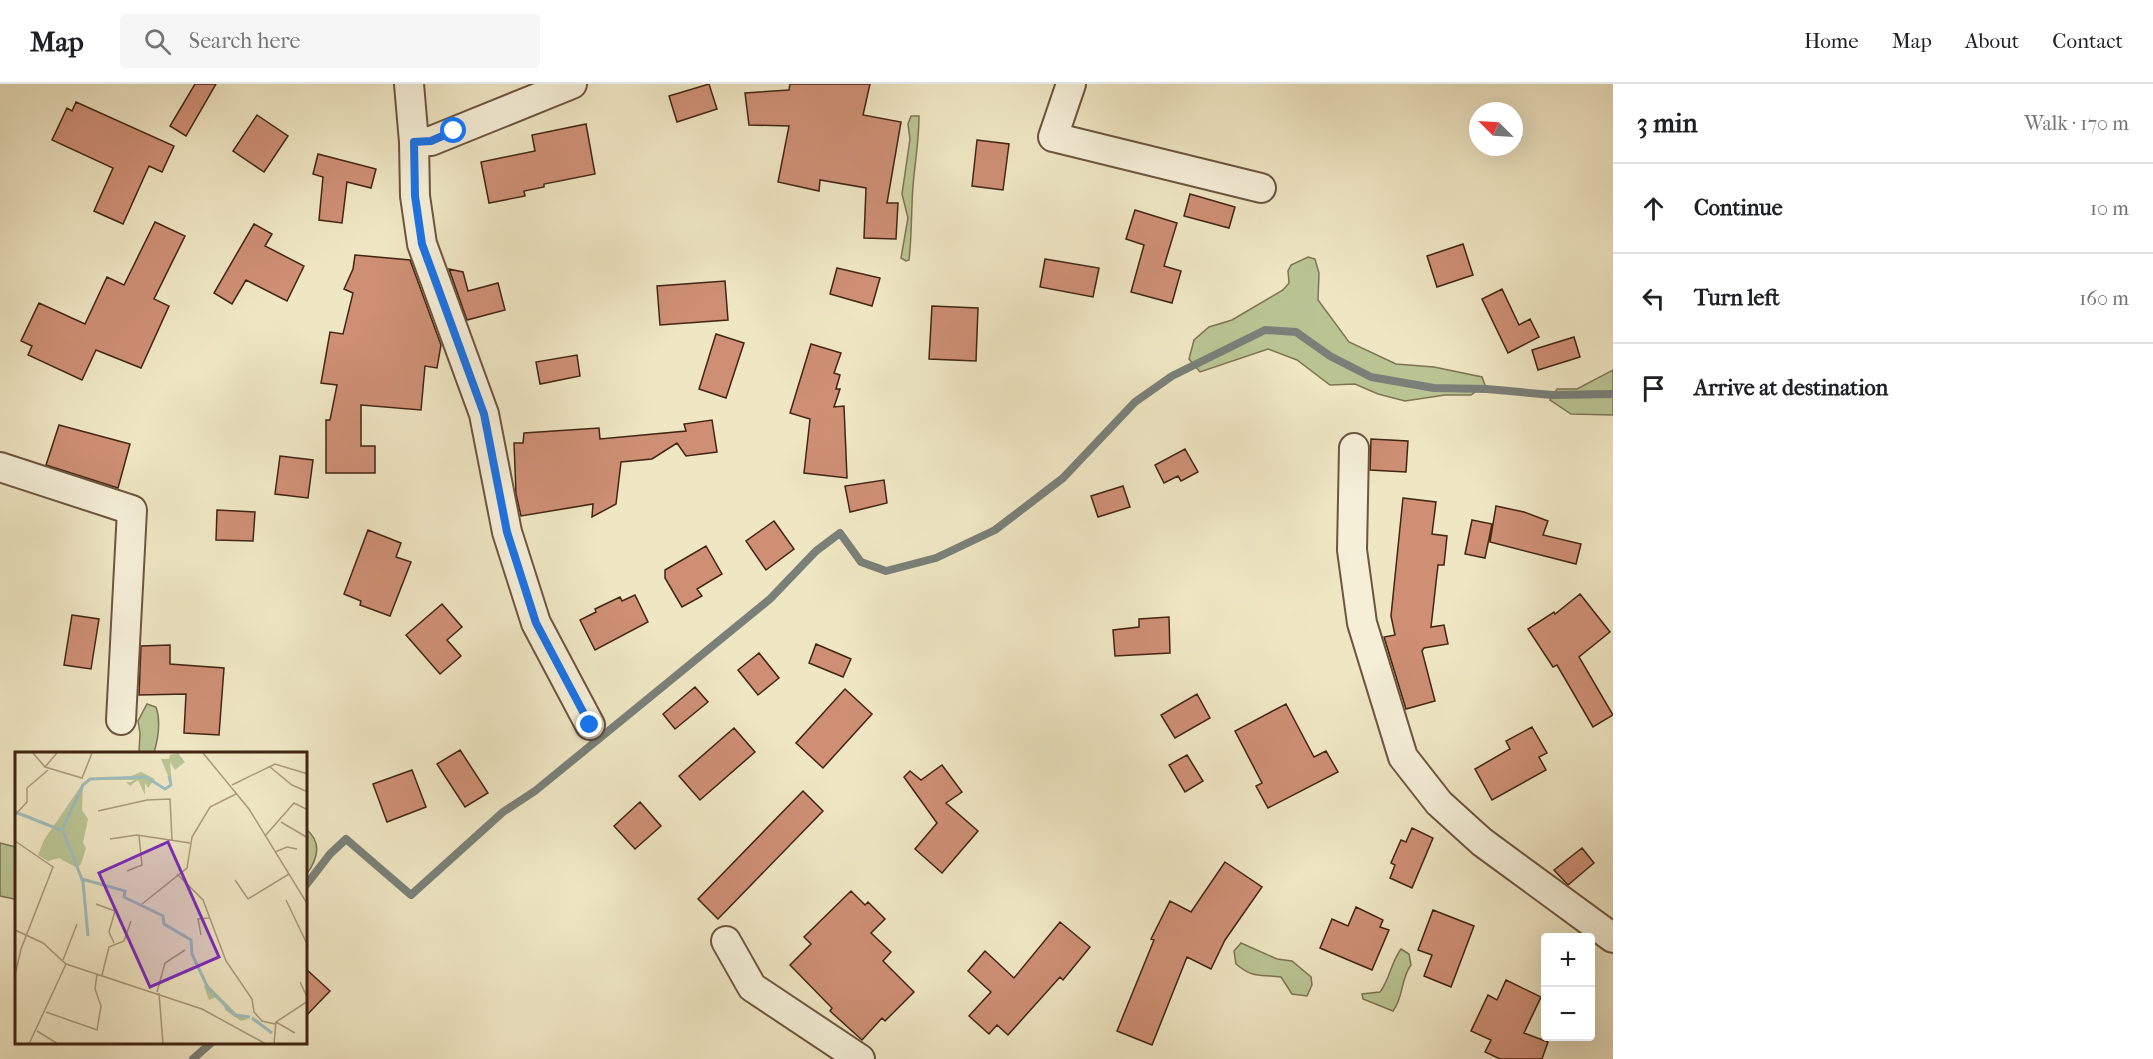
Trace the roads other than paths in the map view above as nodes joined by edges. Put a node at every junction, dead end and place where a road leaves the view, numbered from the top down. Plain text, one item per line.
1 (409, 84) edge
2 (572, 84) edge
3 (1071, 84) edge
4 (414, 142) junction
5 (1261, 188) dead end
6 (1354, 448) dead end
7 (0, 467) edge
8 (121, 720) dead end
9 (590, 725) dead end
10 (1613, 938) edge
11 (726, 941) dead end
12 (860, 1059) edge

1 - 4 street
2 - 4 street
3 - 5 street
4 - 9 street
6 - 10 street
7 - 8 street
11 - 12 street

